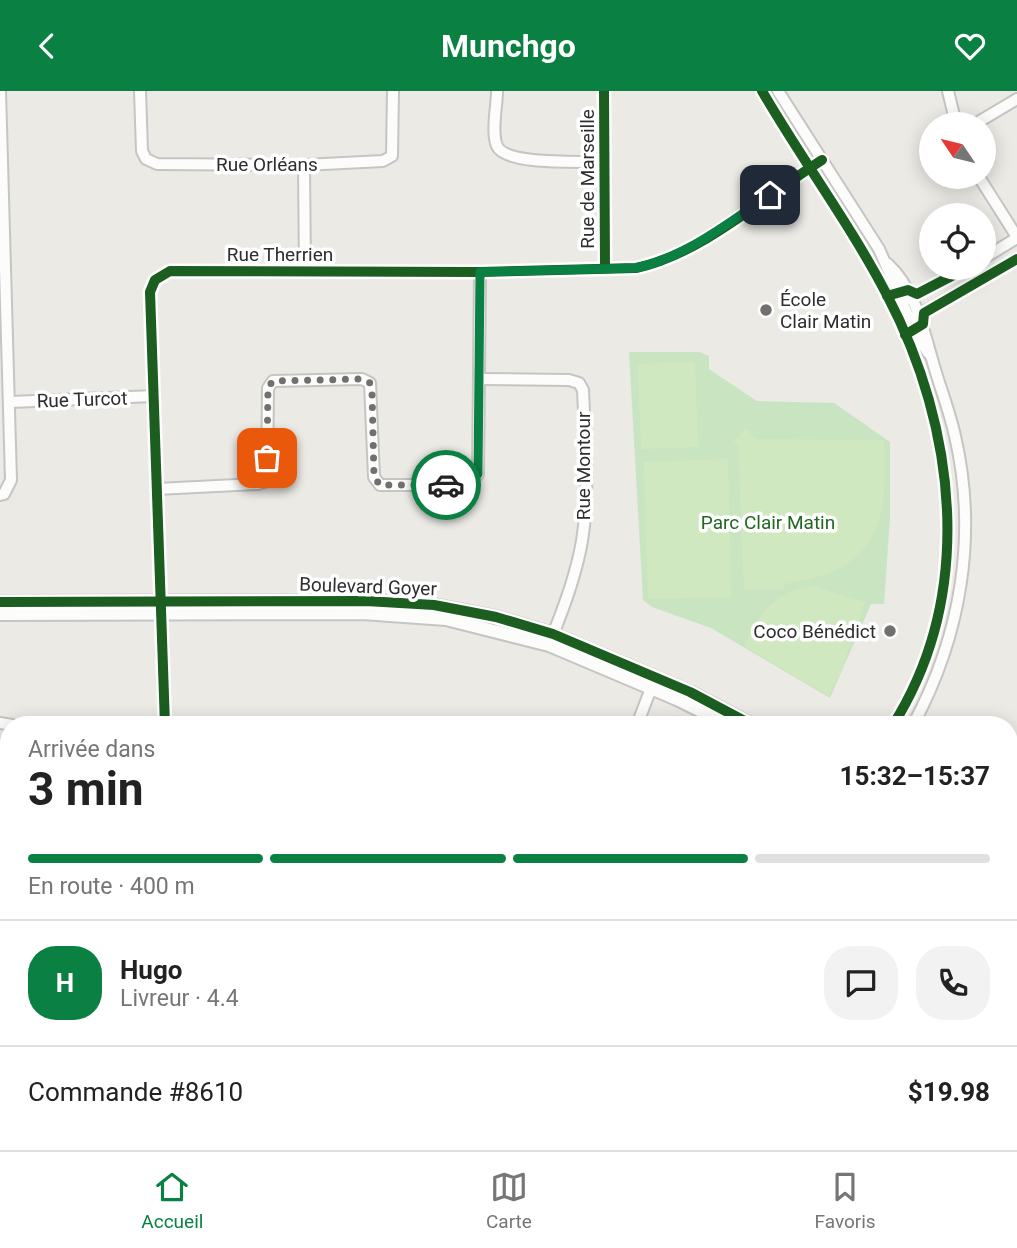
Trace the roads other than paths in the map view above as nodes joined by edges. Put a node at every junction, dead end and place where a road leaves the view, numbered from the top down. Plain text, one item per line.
1 (0, 91) edge
2 (140, 91) edge
3 (393, 91) edge
4 (497, 91) edge
5 (604, 91) edge
6 (778, 91) edge
7 (948, 91) edge
8 (1017, 99) edge
9 (1, 112) edge
10 (953, 112) edge
11 (995, 112) edge
12 (822, 160) junction
13 (603, 162) junction
14 (304, 166) junction
15 (986, 189) edge
16 (1017, 238) edge
17 (996, 251) edge
18 (1017, 259) edge
19 (605, 267) junction
20 (306, 271) junction
21 (480, 272) junction
22 (943, 280) edge
23 (906, 299) junction
24 (914, 317) junction
25 (479, 379) junction
26 (154, 396) junction
27 (11, 402) junction
28 (157, 489) junction
29 (0, 495) edge
30 (0, 602) edge
31 (161, 608) junction
32 (0, 614) edge
33 (551, 640) junction
34 (653, 682) junction
35 (165, 716) edge
36 (640, 716) edge
37 (713, 716) edge
38 (731, 716) edge
39 (916, 716) edge

1 - 9 street
2 - 14 street, Rue Orléans
3 - 14 street, Rue Orléans
4 - 13 street
5 - 13 street, Rue de Marseille
6 - 12 street
7 - 10 street
8 - 11 street
9 - 27 street
12 - 19 street, Rue Therrien
12 - 23 street
13 - 19 street, Rue de Marseille
14 - 20 street
15 - 16 street
16 - 17 street
18 - 24 street
19 - 21 street, Rue Therrien
20 - 21 street, Rue Therrien
20 - 26 street, Rue Therrien
21 - 25 street
22 - 23 street
23 - 24 street
24 - 39 street
25 - 28 street
25 - 33 street, Rue Montour
26 - 27 street, Rue Turcot
26 - 28 street, Rue Therrien
27 - 29 street
28 - 31 street, Rue Therrien
30 - 31 street, Boulevard Goyer
31 - 32 street, Boulevard Goyer
31 - 33 street, Boulevard Goyer
31 - 35 street, Rue Therrien
33 - 34 street, Boulevard Goyer
34 - 36 street
34 - 37 street, Boulevard Goyer
34 - 38 street, Boulevard Goyer

